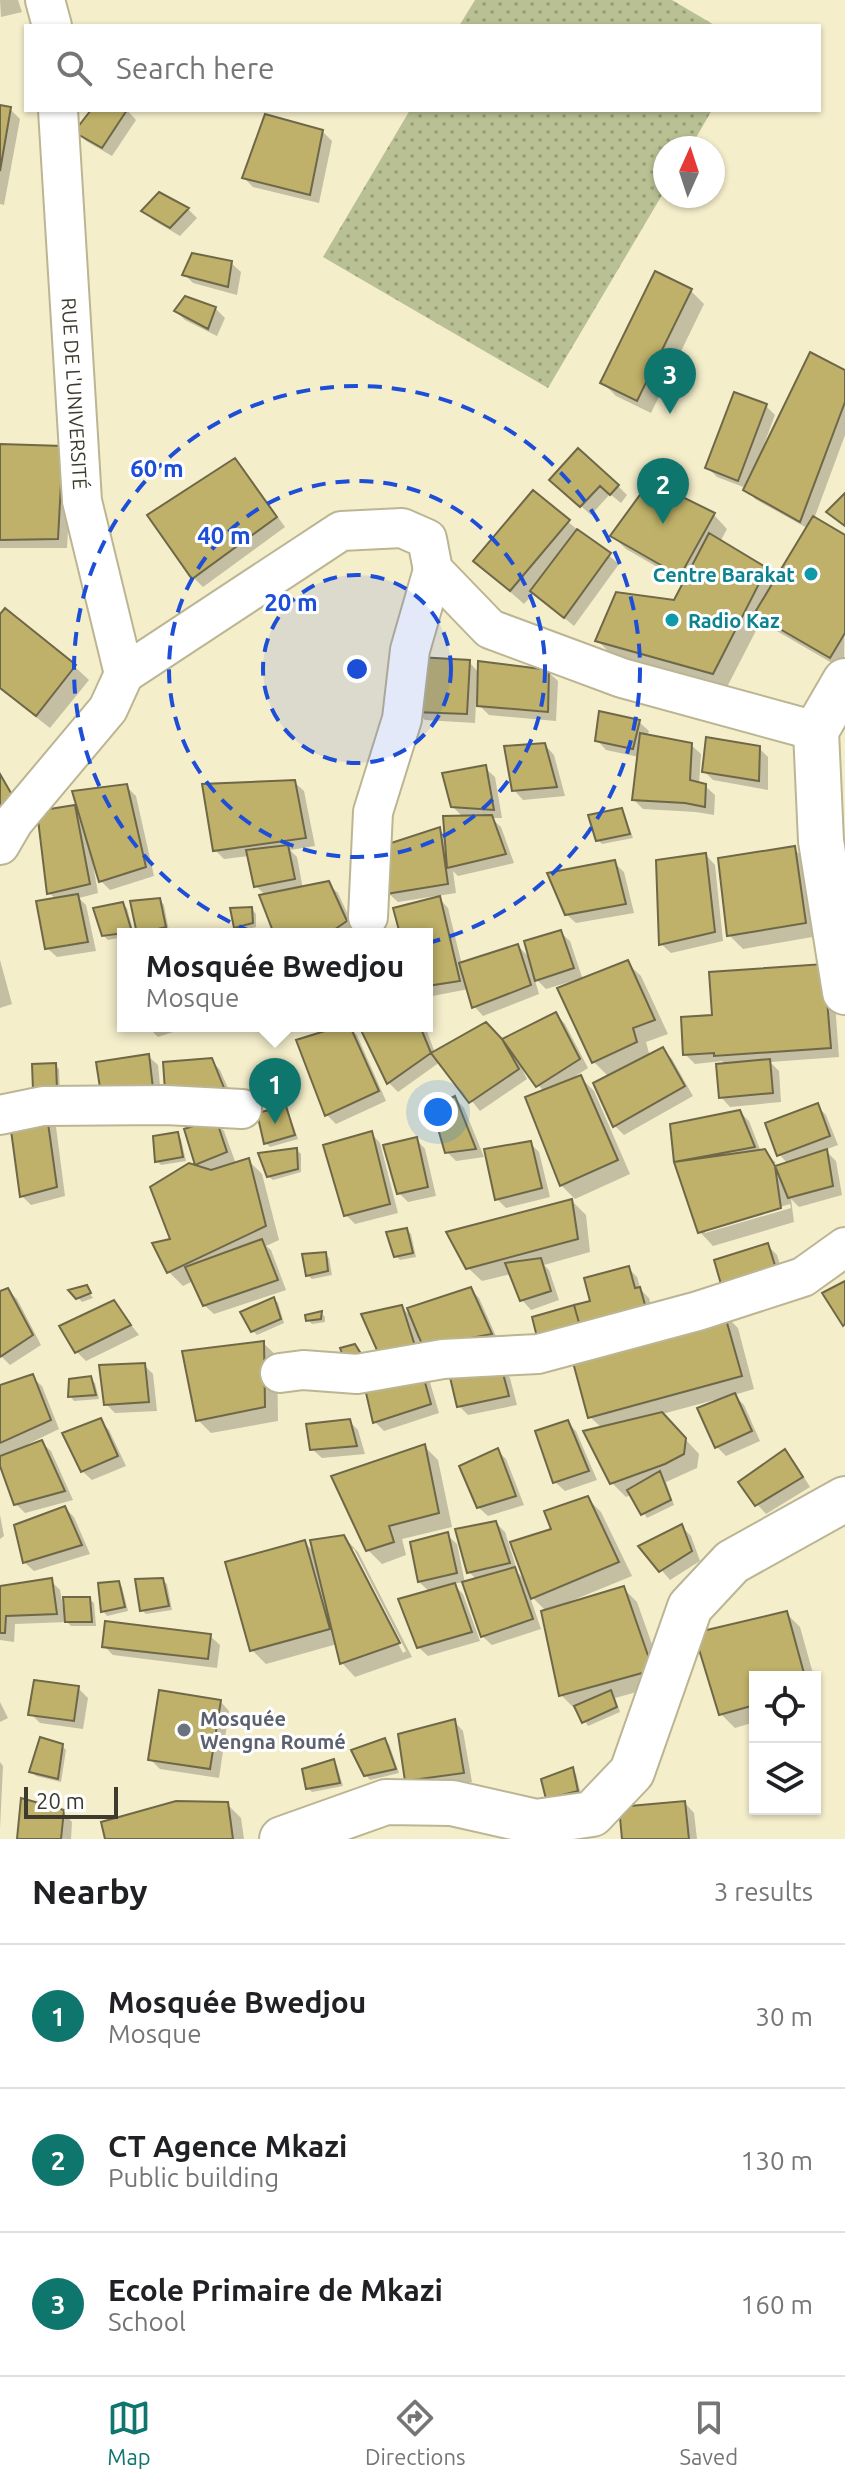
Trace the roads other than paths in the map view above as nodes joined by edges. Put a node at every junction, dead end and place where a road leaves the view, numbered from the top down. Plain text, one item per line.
1 (45, 0) edge
2 (51, 24) edge
3 (58, 112) edge
4 (433, 570) junction
5 (124, 674) junction
6 (845, 681) edge
7 (816, 731) junction
8 (0, 845) edge
9 (368, 917) dead end
10 (845, 992) edge
11 (242, 1109) dead end
12 (0, 1115) edge
13 (845, 1247) edge
14 (280, 1373) dead end
15 (845, 1499) edge
16 (282, 1839) edge

1 - 2 street
3 - 5 street, RUE DE L'UNIVERSITÉ
4 - 5 street
4 - 7 street
4 - 9 street
5 - 8 street
6 - 7 main road
7 - 10 main road
11 - 12 street
13 - 14 street
15 - 16 main road

